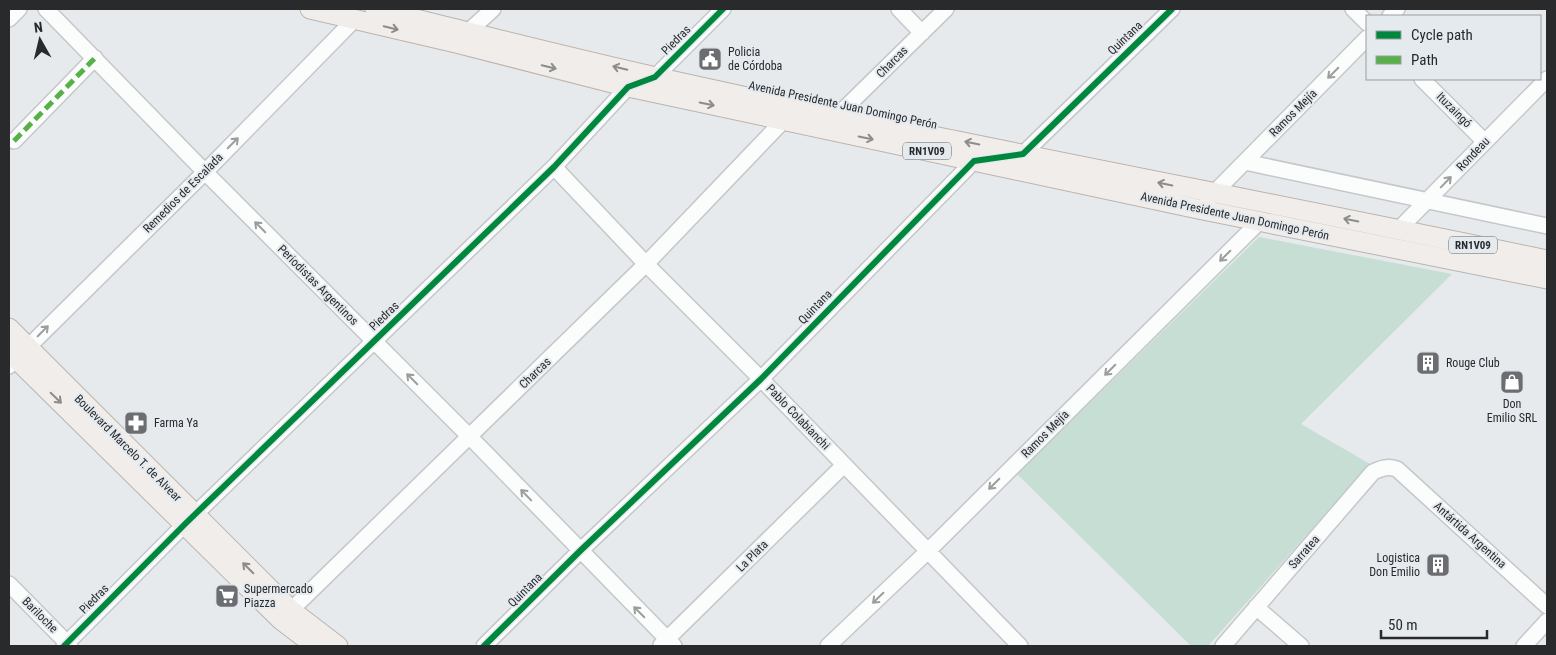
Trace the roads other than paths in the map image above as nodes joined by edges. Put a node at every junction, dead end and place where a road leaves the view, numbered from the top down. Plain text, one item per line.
1 (19, 9) edge
2 (46, 9) edge
3 (310, 9) edge
4 (375, 9) edge
5 (492, 9) edge
6 (723, 9) edge
7 (899, 9) edge
8 (946, 9) edge
9 (1172, 9) edge
10 (1353, 9) edge
11 (9, 19) edge
12 (355, 20) junction
13 (1366, 22) edge
14 (469, 32) junction
15 (922, 33) junction
16 (1366, 39) edge
17 (94, 58) junction
18 (655, 77) junction
19 (1547, 78) edge
20 (1423, 80) edge
21 (628, 87) junction
22 (838, 115) junction
23 (784, 120) junction
24 (14, 141) dead end
25 (1485, 142) junction
26 (1023, 154) junction
27 (974, 160) junction
28 (1245, 162) junction
29 (554, 167) junction
30 (205, 172) junction
31 (1213, 194) junction
32 (1428, 201) junction
33 (1198, 209) junction
34 (1260, 222) junction
35 (1547, 226) edge
36 (1399, 229) junction
37 (1547, 260) edge
38 (646, 264) junction
39 (1547, 279) edge
40 (9, 328) edge
41 (375, 341) junction
42 (15, 356) edge
43 (761, 379) junction
44 (470, 437) junction
45 (844, 465) junction
46 (1390, 467) joint
47 (189, 520) junction
48 (928, 550) junction
49 (580, 551) junction
50 (9, 584) edge
51 (1547, 606) edge
52 (1256, 607) junction
53 (286, 615) junction
54 (1547, 621) edge
55 (667, 644) edge
56 (67, 645) edge
57 (315, 646) edge
58 (338, 646) edge
59 (484, 646) edge
60 (828, 646) edge
61 (1020, 646) edge
62 (1223, 646) edge
63 (1300, 646) edge
64 (1524, 646) edge

1 - 11 street
2 - 17 street, Periodistas Argentinos
3 - 12 main road, Avenida Presidente Juan Domingo Perón / RN1V09
4 - 14 main road, Avenida Presidente Juan Domingo Perón / RN1V09
5 - 14 street
6 - 18 street, Piedras
7 - 15 street
8 - 15 street, Charcas
9 - 26 street, Quintana
10 - 13 street
12 -> 21 main road, Avenida Presidente Juan Domingo Perón / RN1V09
30 -> 12 street, Remedios de Escalada
18 -> 14 main road, Avenida Presidente Juan Domingo Perón / RN1V09
15 - 22 street, Charcas
16 -> 28 street, Ramos Mejía
17 - 24 street
17 - 30 street, Periodistas Argentinos
18 - 21 street, Piedras
18 - 22 main road, Avenida Presidente Juan Domingo Perón / RN1V09
19 - 25 street, Rondeau
20 - 25 street, Ituzaingó
21 -> 23 main road, Avenida Presidente Juan Domingo Perón / RN1V09
21 - 29 street, Piedras
26 -> 22 main road, Avenida Presidente Juan Domingo Perón / RN1V09
23 -> 27 main road, Avenida Presidente Juan Domingo Perón / RN1V09
23 - 38 street, Charcas
32 -> 25 street, Rondeau
26 - 27 street
31 -> 26 main road, Avenida Presidente Juan Domingo Perón / RN1V09
27 - 33 main road, Avenida Presidente Juan Domingo Perón / RN1V09
27 - 43 street, Quintana
28 - 31 street, Ramos Mejía
28 - 32 street
29 - 38 street, Pablo Colabianchi
29 - 41 street, Piedras
41 -> 30 street, Periodistas Argentinos
42 -> 30 street, Remedios de Escalada
31 - 33 street, Ramos Mejía
36 -> 31 main road, Avenida Presidente Juan Domingo Perón / RN1V09
32 - 35 street
32 - 36 street, Rondeau
33 - 34 main road, Avenida Presidente Juan Domingo Perón / RN1V09
34 - 39 main road, Avenida Presidente Juan Domingo Perón / RN1V09
34 -> 48 street, Ramos Mejía
36 - 37 main road, Avenida Presidente Juan Domingo Perón / RN1V09
38 - 43 street, Pablo Colabianchi
38 - 44 street, Charcas
40 - 42 main road, Boulevard Marcelo T. de Alvear
44 -> 41 street, Periodistas Argentinos
41 - 47 street, Piedras
42 - 47 main road, Boulevard Marcelo T. de Alvear
43 - 45 street, Pablo Colabianchi
43 - 49 street, Quintana
49 -> 44 street, Periodistas Argentinos
44 - 53 street, Charcas
45 - 48 street, Pablo Colabianchi
45 - 55 street, La Plata
46 - 51 street, Antártida Argentina
46 - 52 street, Sarratea
47 - 53 main road, Boulevard Marcelo T. de Alvear
47 - 56 street, Piedras
48 -> 60 street, Ramos Mejía
48 - 61 street, Pablo Colabianchi
55 -> 49 street, Periodistas Argentinos
49 - 59 street, Quintana
50 - 56 street, Bariloche
52 - 62 street, Sarratea
52 - 63 street
53 - 57 main road, Boulevard Marcelo T. de Alvear
53 - 58 main road, Boulevard Marcelo T. de Alvear
54 - 64 street

